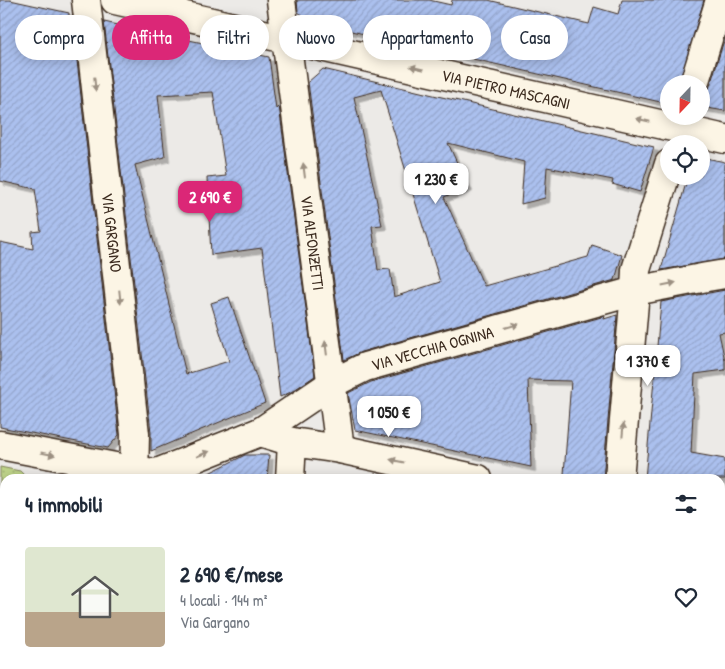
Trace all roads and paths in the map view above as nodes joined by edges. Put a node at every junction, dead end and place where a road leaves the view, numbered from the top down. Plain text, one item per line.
1 (115, 0) edge
2 (280, 0) edge
3 (720, 0) edge
4 (87, 9) edge
5 (283, 15) edge
6 (279, 36) edge
7 (353, 53) edge
8 (290, 60) edge
9 (697, 75) edge
10 (679, 130) edge
11 (725, 139) edge
12 (662, 185) edge
13 (725, 274) edge
14 (636, 291) junction
15 (331, 384) junction
16 (260, 432) junction
17 (292, 442) junction
18 (0, 445) edge
19 (340, 449) junction
20 (141, 467) edge
21 (290, 474) edge
22 (455, 474) edge
23 (619, 474) edge

1 - 6 street, VIA PIETRO MASCAGNI
2 - 5 street, VIA ALFONZETTI
3 - 9 street
4 -> 20 street, VIA GARGANO
10 -> 7 street, VIA PIETRO MASCAGNI
15 -> 8 street, VIA ALFONZETTI
10 - 11 street, VIA PIETRO MASCAGNI
12 - 14 street
14 -> 13 street, VIA VECCHIA OGNINA
15 -> 14 street, VIA VECCHIA OGNINA
23 -> 14 street
15 - 16 street, VIA VECCHIA OGNINA
15 - 19 street, VIA ALFONZETTI
16 - 17 street
20 -> 16 street, VIA VECCHIA OGNINA
17 - 19 street
17 - 21 street
18 -> 20 street
22 -> 19 street

